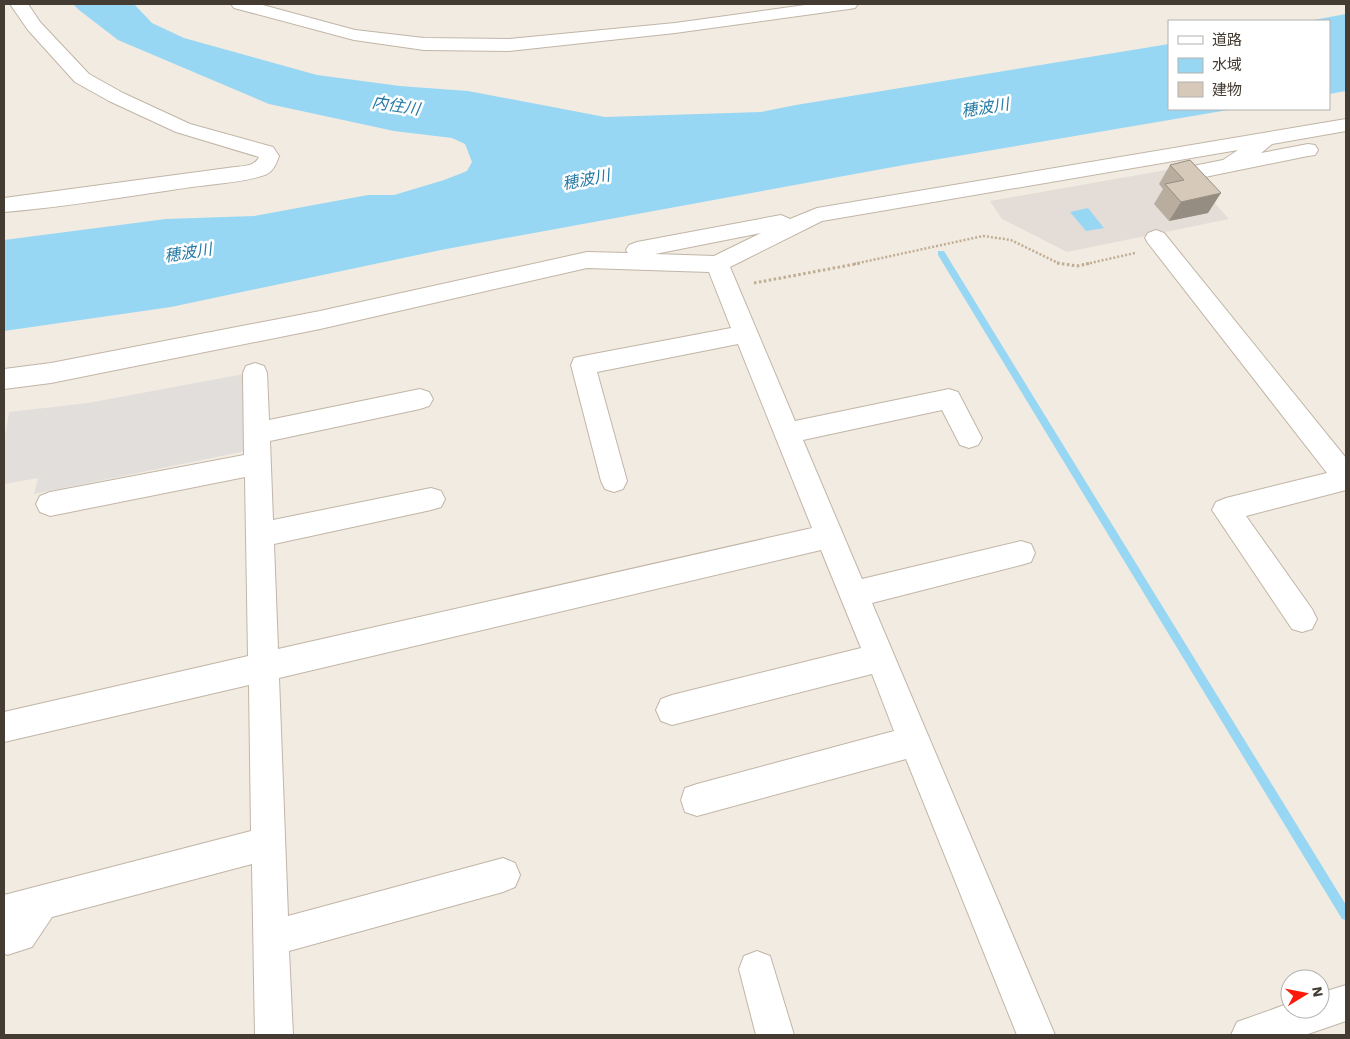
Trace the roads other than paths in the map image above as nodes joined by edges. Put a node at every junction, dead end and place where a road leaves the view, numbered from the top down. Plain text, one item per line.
1 (20, 4) edge
2 (240, 4) edge
3 (848, 4) edge
4 (1346, 124) edge
5 (1267, 138) junction
6 (1346, 143) edge
7 (1229, 166) junction
8 (1200, 171) edge
9 (4, 204) edge
10 (817, 215) junction
11 (1159, 243) road end
12 (587, 260) junction
13 (717, 264) junction
14 (745, 334) junction
15 (255, 373) dead end
16 (4, 379) edge
17 (420, 399) dead end
18 (257, 433) junction
19 (786, 433) junction
20 (969, 438) dead end
21 (258, 463) junction
22 (1346, 478) edge
23 (614, 481) dead end
24 (431, 499) dead end
25 (50, 504) dead end
26 (260, 535) junction
27 (829, 536) junction
28 (1021, 553) dead end
29 (855, 594) junction
30 (1302, 619) dead end
31 (880, 658) junction
32 (265, 667) junction
33 (672, 710) dead end
34 (4, 727) edge
35 (915, 741) junction
36 (697, 800) dead end
37 (269, 843) junction
38 (503, 875) dead end
39 (41, 902) dead end
40 (272, 938) junction
41 (757, 969) dead end
42 (1346, 1002) edge
43 (274, 1035) edge
44 (775, 1035) edge
45 (1036, 1035) edge
46 (1250, 1035) edge

1 - 9 street
2 - 3 street
4 - 5 street
5 - 7 street
5 - 10 street
6 - 7 street
7 - 8 street
10 - 12 street
10 - 13 street
11 - 22 street
12 - 13 street
12 - 16 street
13 - 14 street
14 - 19 street
14 - 23 street
15 - 18 street
17 - 18 street
18 - 21 street
19 - 20 street
19 - 27 street
21 - 25 street
21 - 26 street
22 - 30 street
24 - 26 street
26 - 32 street
27 - 29 street
27 - 32 street
28 - 29 street
29 - 31 street
31 - 33 street
31 - 35 street
32 - 34 street
32 - 37 street
35 - 36 street
35 - 45 street
37 - 39 street
37 - 40 street
38 - 40 street
40 - 43 street
41 - 44 street
42 - 46 street

